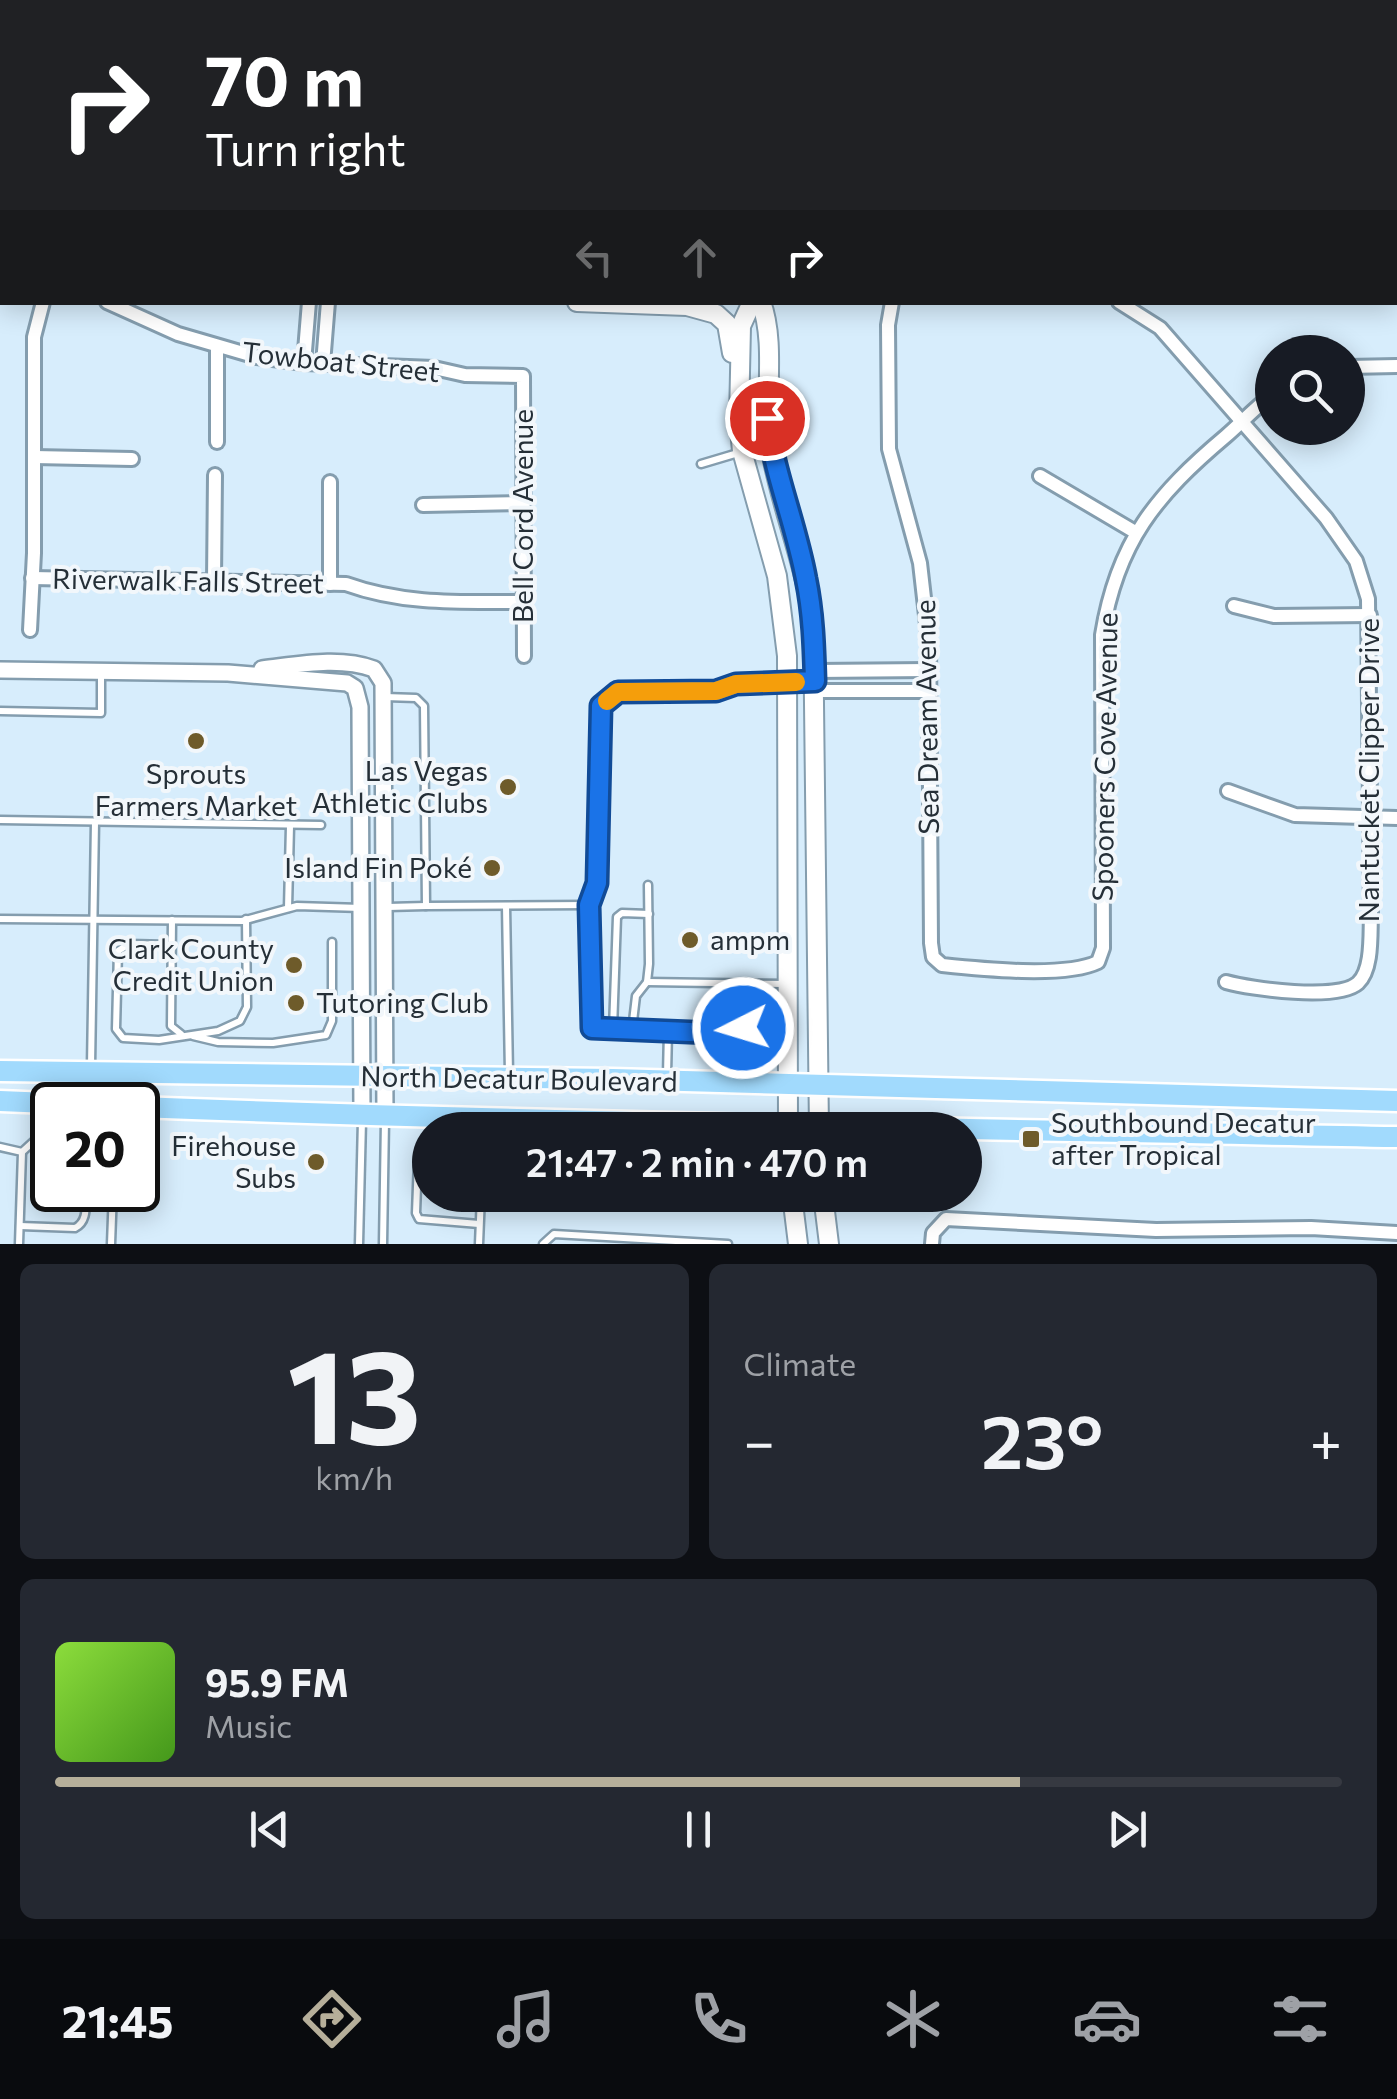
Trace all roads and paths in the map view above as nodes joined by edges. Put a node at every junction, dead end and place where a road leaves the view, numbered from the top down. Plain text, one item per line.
1 (42, 305) edge
2 (114, 305) edge
3 (309, 305) edge
4 (328, 305) edge
5 (660, 305) edge
6 (751, 305) edge
7 (762, 305) edge
8 (891, 305) edge
9 (1125, 305) edge
10 (217, 346) junction
11 (304, 363) junction
12 (323, 364) junction
13 (1397, 366) edge
14 (1365, 367) edge
15 (523, 376) joint
16 (1255, 410) edge
17 (738, 419) junction
18 (1242, 422) junction
19 (217, 442) dead end
20 (742, 451) junction
21 (34, 457) junction
22 (132, 459) dead end
23 (700, 464) dead end
24 (214, 474) dead end
25 (1040, 476) dead end
26 (330, 482) dead end
27 (524, 503) junction
28 (424, 505) dead end
29 (1135, 532) junction
30 (32, 578) junction
31 (214, 581) junction
32 (330, 584) junction
33 (522, 602) junction
34 (1234, 606) dead end
35 (1370, 616) junction
36 (30, 630) dead end
37 (524, 656) dead end
38 (0, 670) edge
39 (883, 670) junction
40 (929, 670) junction
41 (101, 671) junction
42 (228, 673) junction
43 (815, 681) junction
44 (788, 682) junction
45 (883, 691) junction
46 (929, 691) junction
47 (385, 697) junction
48 (0, 711) edge
49 (1228, 790) dead end
50 (362, 802) junction
51 (1372, 818) junction
52 (1397, 818) edge
53 (0, 820) edge
54 (95, 822) junction
55 (321, 825) dead end
56 (290, 826) junction
57 (648, 885) dead end
58 (589, 905) junction
59 (426, 906) junction
60 (506, 906) junction
61 (383, 907) junction
62 (288, 908) junction
63 (362, 908) junction
64 (649, 914) junction
65 (0, 919) edge
66 (246, 919) junction
67 (172, 920) junction
68 (93, 921) junction
69 (332, 942) dead end
70 (172, 945) junction
71 (933, 958) joint
72 (647, 982) junction
73 (1226, 982) dead end
74 (746, 984) junction
75 (788, 984) junction
76 (613, 1029) junction
77 (632, 1030) junction
78 (668, 1031) junction
79 (187, 1035) junction
80 (91, 1071) junction
81 (0, 1072) edge
82 (363, 1075) junction
83 (386, 1075) junction
84 (509, 1078) junction
85 (667, 1082) junction
86 (788, 1086) junction
87 (818, 1086) junction
88 (1397, 1101) edge
89 (0, 1102) edge
90 (30, 1103) edge
91 (160, 1107) edge
92 (788, 1112) edge
93 (818, 1112) edge
94 (362, 1114) junction
95 (385, 1116) junction
96 (412, 1117) edge
97 (982, 1131) edge
98 (1397, 1137) edge
99 (30, 1145) edge
100 (0, 1147) edge
101 (22, 1152) junction
102 (85, 1212) edge
103 (112, 1212) edge
104 (416, 1212) edge
105 (480, 1212) edge
106 (794, 1212) edge
107 (825, 1212) edge
108 (479, 1224) junction
109 (20, 1226) junction
110 (1087, 1226) junction
111 (1246, 1229) junction
112 (1397, 1233) edge
113 (19, 1244) edge
114 (111, 1244) edge
115 (359, 1244) edge
116 (383, 1244) edge
117 (478, 1244) edge
118 (542, 1244) edge
119 (728, 1244) edge
120 (798, 1244) edge
121 (828, 1244) edge
122 (932, 1244) edge
123 (1089, 1244) edge
124 (1248, 1244) edge

1 - 21 street
2 - 10 street, Towboat Street
3 - 11 street
4 - 12 street
5 - 17 main road
6 - 17 main road
7 - 43 main road
8 - 40 street, Sea Dream Avenue
9 - 18 street, Nantucket Clipper Drive
10 - 11 street, Towboat Street
10 - 19 street
11 - 12 street, Towboat Street
12 - 15 street, Towboat Street
13 - 14 street
15 - 27 street, Bell Cord Avenue
16 - 18 street, Spooners Cove Avenue
17 - 20 main road
18 - 29 street, Spooners Cove Avenue
18 - 35 street, Nantucket Clipper Drive
20 - 23 lane
20 - 44 main road
21 - 22 street
21 - 30 street
24 - 31 street
25 - 29 street
26 - 32 street
27 - 28 street
27 - 33 street, Bell Cord Avenue
29 - 71 street, Spooners Cove Avenue
30 - 31 street, Riverwalk Falls Street
30 - 36 street
31 - 32 street, Riverwalk Falls Street
32 - 33 street, Riverwalk Falls Street
33 - 37 street, Bell Cord Avenue
34 - 35 street
35 - 51 street, Nantucket Clipper Drive
38 - 41 street
39 - 40 street
39 - 43 street
39 - 45 street
40 - 46 street, Sea Dream Avenue
41 - 42 street
41 - 48 lane
42 - 47 street
42 - 50 street
43 - 44 street
43 - 45 street
43 - 87 main road
44 - 58 lane
44 - 75 main road
45 - 46 street
46 - 71 street, Sea Dream Avenue
47 - 50 street
47 - 59 lane
47 - 61 street
49 - 51 street
50 - 63 street
51 - 52 street
51 - 73 street, Nantucket Clipper Drive
53 - 54 lane
54 - 56 lane
54 - 68 lane
55 - 56 lane
56 - 62 lane
57 - 64 lane
58 - 60 lane
58 - 76 lane
59 - 60 lane
59 - 61 lane
60 - 84 lane
61 - 63 street
61 - 83 street
62 - 63 lane
62 - 66 lane
63 - 82 street
64 - 72 lane
64 - 76 lane
65 - 68 lane
66 - 67 lane
66 - 79 lane
67 - 68 lane
67 - 70 lane
68 - 80 lane
69 - 79 lane
70 - 79 lane
70 - 79 lane
72 - 74 lane
72 - 77 lane
74 - 75 lane
74 - 78 lane
75 - 86 main road
76 - 77 lane
77 - 78 lane
78 - 85 lane
80 - 81 main road, North Decatur Boulevard
80 - 82 main road, North Decatur Boulevard
82 - 83 main road, North Decatur Boulevard
82 - 94 street
83 - 84 main road, North Decatur Boulevard
83 - 95 street
84 - 85 main road, North Decatur Boulevard
85 - 86 main road, North Decatur Boulevard
86 - 87 main road, North Decatur Boulevard
86 - 92 main road
87 - 88 main road, North Decatur Boulevard
87 - 93 main road
89 - 90 main road
91 - 94 main road, North Decatur Boulevard
94 - 95 main road, North Decatur Boulevard
94 - 115 lane
95 - 96 main road, North Decatur Boulevard
95 - 116 lane
97 - 98 main road, North Decatur Boulevard
99 - 101 lane
100 - 101 lane
101 - 109 lane
102 - 109 lane
103 - 114 lane
104 - 108 lane
105 - 108 lane
106 - 120 main road
107 - 121 main road
108 - 117 lane
109 - 113 lane
110 - 111 street
110 - 122 street
110 - 123 street
111 - 112 street
111 - 124 street
118 - 119 lane

